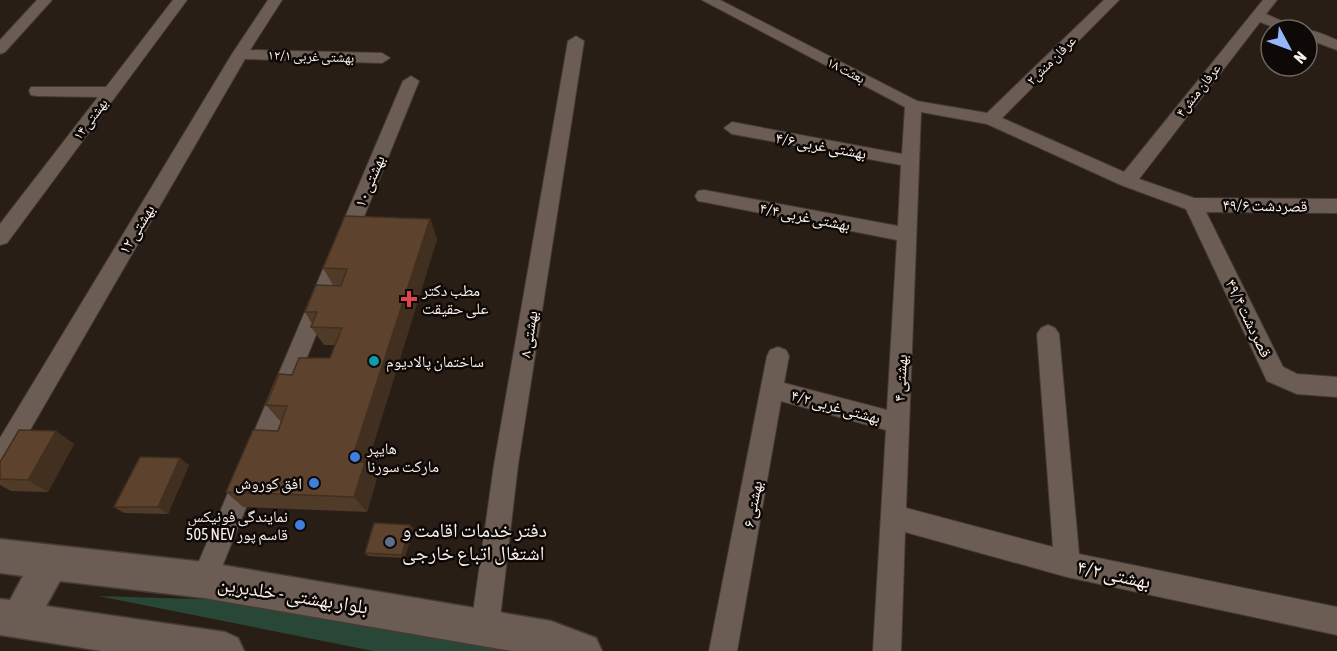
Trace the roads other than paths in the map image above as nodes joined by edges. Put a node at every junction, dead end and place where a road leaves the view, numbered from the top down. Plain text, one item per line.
1 (45, 0) edge
2 (180, 0) edge
3 (275, 0) edge
4 (709, 0) edge
5 (1112, 0) edge
6 (1270, 0) edge
7 (1257, 16) junction
8 (1262, 18) edge
9 (1319, 38) edge
10 (576, 41) dead end
11 (1337, 45) edge
12 (0, 49) edge
13 (240, 54) junction
14 (382, 58) dead end
15 (411, 81) dead end
16 (37, 91) dead end
17 (110, 92) junction
18 (913, 105) junction
19 (991, 119) junction
20 (732, 128) dead end
21 (910, 161) junction
22 (1127, 181) junction
23 (704, 196) dead end
24 (1193, 205) junction
25 (1337, 206) edge
26 (907, 235) junction
27 (0, 238) edge
28 (1048, 334) dead end
29 (778, 356) dead end
30 (1337, 387) edge
31 (774, 390) junction
32 (898, 423) junction
33 (0, 460) edge
34 (893, 517) junction
35 (0, 556) edge
36 (50, 563) junction
37 (1067, 564) junction
38 (204, 580) junction
39 (10, 618) edge
40 (1337, 621) edge
41 (485, 627) junction
42 (225, 651) edge
43 (583, 651) edge
44 (723, 651) edge
45 (887, 651) edge

1 - 12 street
2 - 17 street, ۱۴ بهشتی
3 - 13 street, ۱۲ بهشتی
4 - 18 street, بعثت ۱۸
5 - 19 street, عرفان منش۲
6 - 7 street, عرفان منش۴
7 - 8 street
7 - 22 street, عرفان منش۴
9 - 11 street
10 - 41 street, ۸ بهشتی
13 - 14 street, ۱۲/۱ بهشتی غربی
13 - 33 street, ۱۲ بهشتی
15 - 38 street, ۱۰ بهشتی
16 - 17 street
17 - 27 street, ۱۴ بهشتی
18 - 19 street, بعثت ۱۸
18 - 21 street, ۴ بهشتی
19 - 22 street, بعثت ۱۸
20 - 21 street, ۴/۶ بهشتی غربی
21 - 26 street, ۴ بهشتی
22 - 24 street, قصردشت ۴۹/۶
23 - 26 street, ۴/۴ بهشتی غربی
24 - 25 street, قصردشت ۴۹/۶
24 - 30 street, قصردشت ۴۹/۴
26 - 32 street, ۴ بهشتی
28 - 37 street
29 - 31 street, ۶ بهشتی
31 - 32 street, ۴/۲ بهشتی غربی
31 - 44 street, ۶ بهشتی
32 - 34 street, ۴ بهشتی
34 - 37 street, ۴/۲ بهشتی
34 - 45 street, ۴ بهشتی
35 - 36 main road, بلوار بهشتی - خلدبرین
36 - 38 main road, بلوار بهشتی - خلدبرین
36 - 39 main road
37 - 40 street, ۴/۲ بهشتی
38 - 41 main road, بلوار بهشتی - خلدبرین
39 - 42 main road
41 - 43 main road, بلوار بهشتی - خلدبرین

